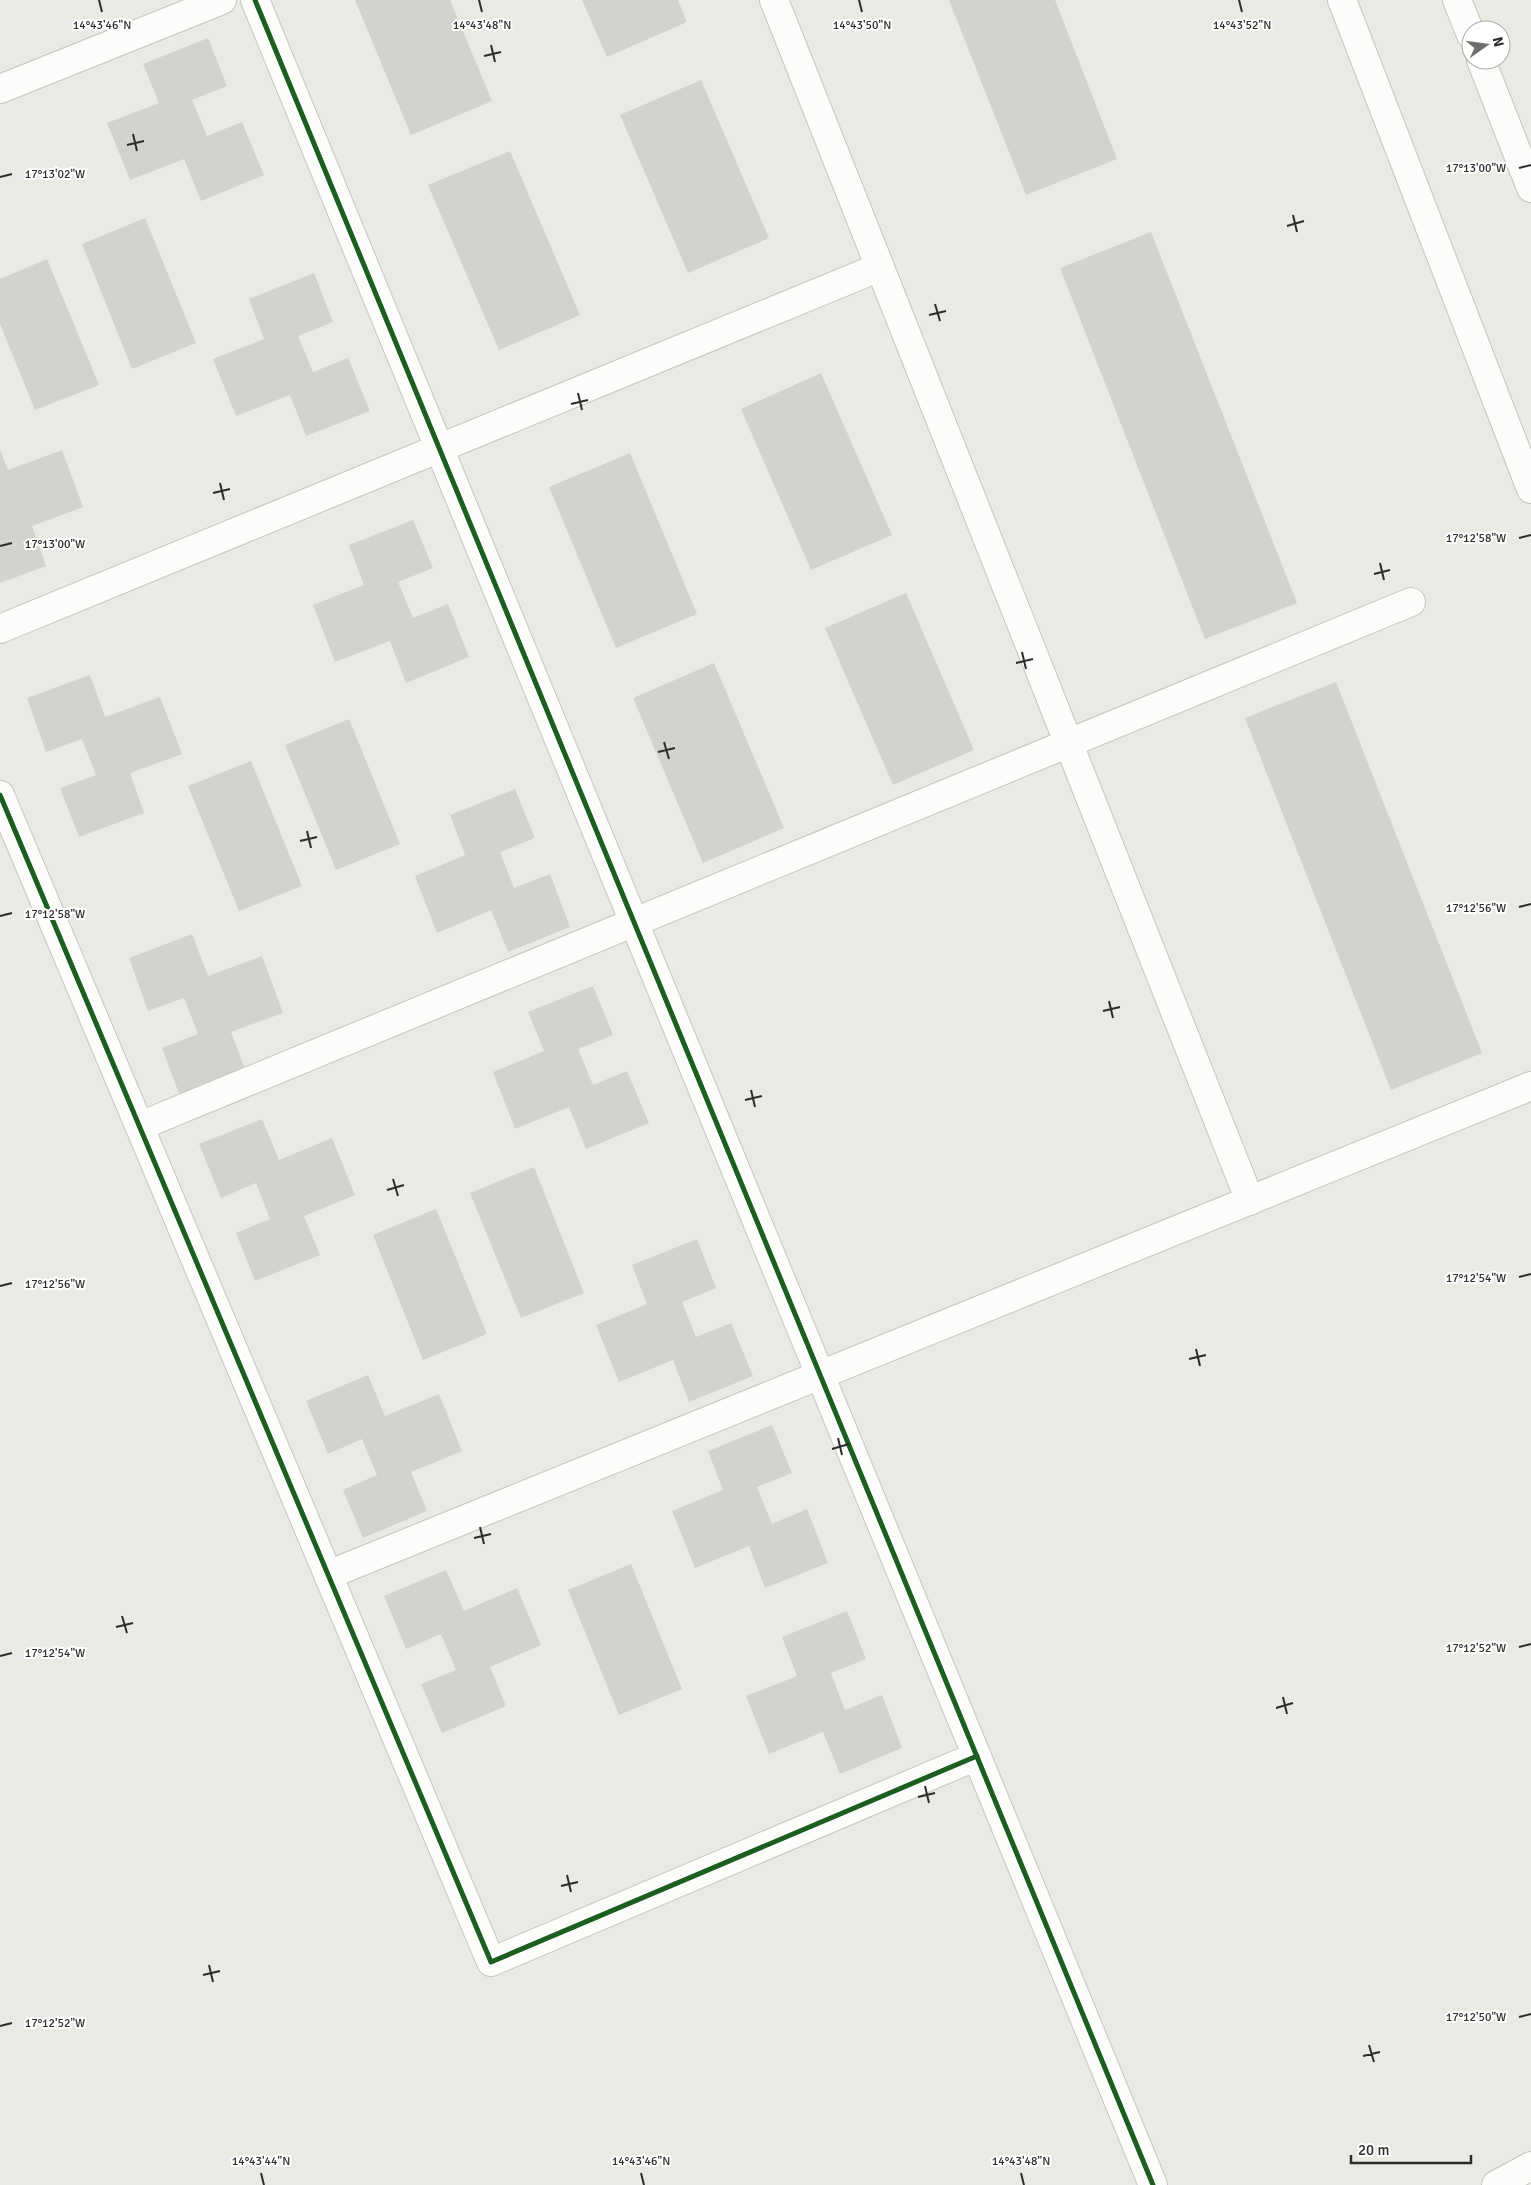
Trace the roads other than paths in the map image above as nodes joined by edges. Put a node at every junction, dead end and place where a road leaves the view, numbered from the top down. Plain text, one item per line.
1 (222, 0) edge
2 (255, 0) edge
3 (774, 0) edge
4 (1342, 0) edge
5 (1457, 0) edge
6 (1465, 20) edge
7 (1485, 70) edge
8 (0, 89) edge
9 (1531, 188) edge
10 (880, 267) junction
11 (439, 448) junction
12 (1531, 489) edge
13 (1411, 602) dead end
14 (0, 629) edge
15 (1069, 743) junction
16 (0, 795) edge
17 (634, 923) junction
18 (1531, 1086) edge
19 (140, 1126) junction
20 (1250, 1200) junction
21 (820, 1376) junction
22 (328, 1576) junction
23 (977, 1756) junction
24 (1531, 2166) edge
25 (1153, 2185) edge
26 (1496, 2185) edge

1 - 8 street
2 - 11 street
3 - 10 street
4 - 12 street
5 - 6 street
7 - 9 street
10 - 11 street
10 - 15 street
11 - 14 street
11 - 17 street
13 - 15 street
15 - 17 street
15 - 20 street
16 - 19 street
17 - 19 street
17 - 21 street
18 - 20 street
19 - 22 street
20 - 21 street
21 - 22 street
21 - 23 street
22 - 23 street
23 - 25 street
24 - 26 street

